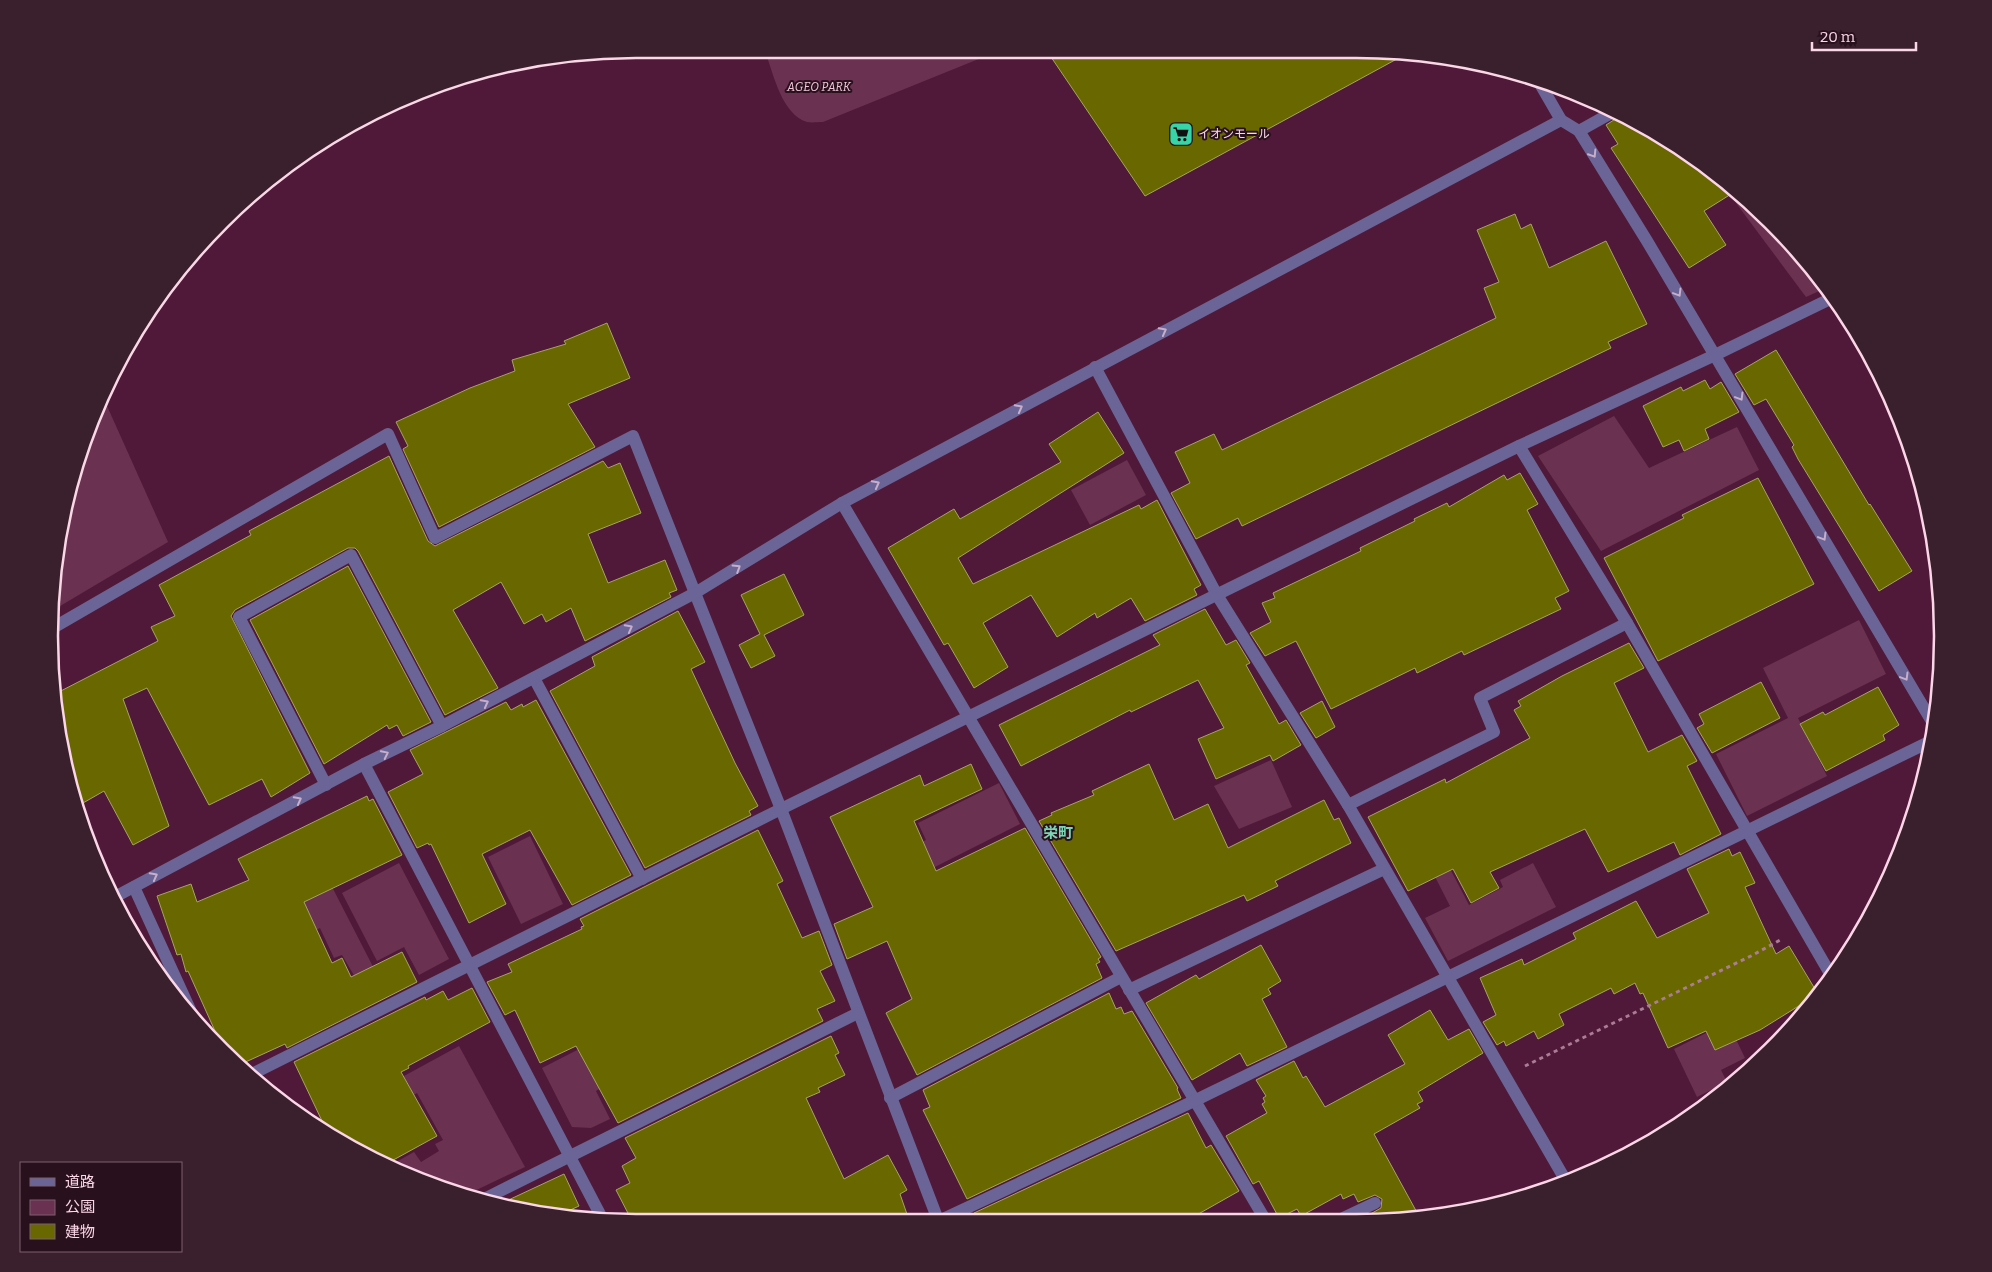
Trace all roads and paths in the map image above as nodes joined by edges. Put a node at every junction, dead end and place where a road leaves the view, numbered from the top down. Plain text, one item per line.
1 (1543, 88) edge
2 (1608, 115) edge
3 (1561, 120) junction
4 (1579, 131) junction
5 (1827, 301) edge
6 (1715, 355) junction
7 (1095, 367) junction
8 (1519, 446) junction
9 (842, 503) junction
10 (695, 594) junction
11 (1217, 595) junction
12 (1627, 623) junction
13 (58, 625) edge
14 (534, 678) junction
15 (968, 717) junction
16 (1929, 717) edge
17 (442, 726) junction
18 (1924, 745) edge
19 (364, 764) junction
20 (326, 785) junction
21 (1348, 805) junction
22 (781, 809) junction
23 (1747, 832) junction
24 (1384, 869) junction
25 (642, 879) junction
26 (134, 887) junction
27 (119, 895) edge
28 (1802, 926) junction
29 (470, 966) junction
30 (1828, 970) edge
31 (1121, 977) junction
32 (1446, 977) junction
33 (1129, 990) junction
34 (184, 997) edge
35 (858, 1013) junction
36 (256, 1072) edge
37 (1505, 1076) junction
38 (890, 1098) junction
39 (1194, 1101) junction
40 (570, 1157) junction
41 (1563, 1176) edge
42 (490, 1196) edge
43 (1374, 1203) dead end
44 (599, 1213) edge
45 (937, 1214) edge
46 (952, 1214) edge
47 (1262, 1214) edge
48 (1351, 1214) edge

1 - 3 street
2 - 4 street
3 - 4 street
7 -> 3 street
4 -> 6 street
5 - 6 street
6 - 8 street
6 -> 16 street
9 -> 7 street
7 - 11 street
8 - 11 street
8 - 12 street
10 -> 9 street
9 - 15 street
10 - 13 street
14 -> 10 street
10 - 22 street
11 - 15 street
11 - 21 street
12 - 21 street
12 - 23 street
17 -> 14 street
14 - 25 street
15 - 22 street
15 - 31 street
19 -> 17 street
17 - 20 street
18 - 23 street
19 - 20 street
19 - 29 street
26 -> 20 street
21 - 24 street
22 - 25 street
22 - 35 street
23 - 28 street
23 - 32 street
24 - 32 street
24 - 33 street
25 - 29 street
26 - 27 street
26 - 34 street
28 - 30 street
28 - 37 path
29 - 36 street
29 - 40 street
31 - 33 street
31 - 38 street
32 - 37 street
32 - 39 street
33 - 39 street
35 - 38 street
35 - 40 street
37 - 41 street
38 - 45 street
39 - 46 street
39 - 47 street
40 - 42 street
40 - 44 street
43 - 48 street

